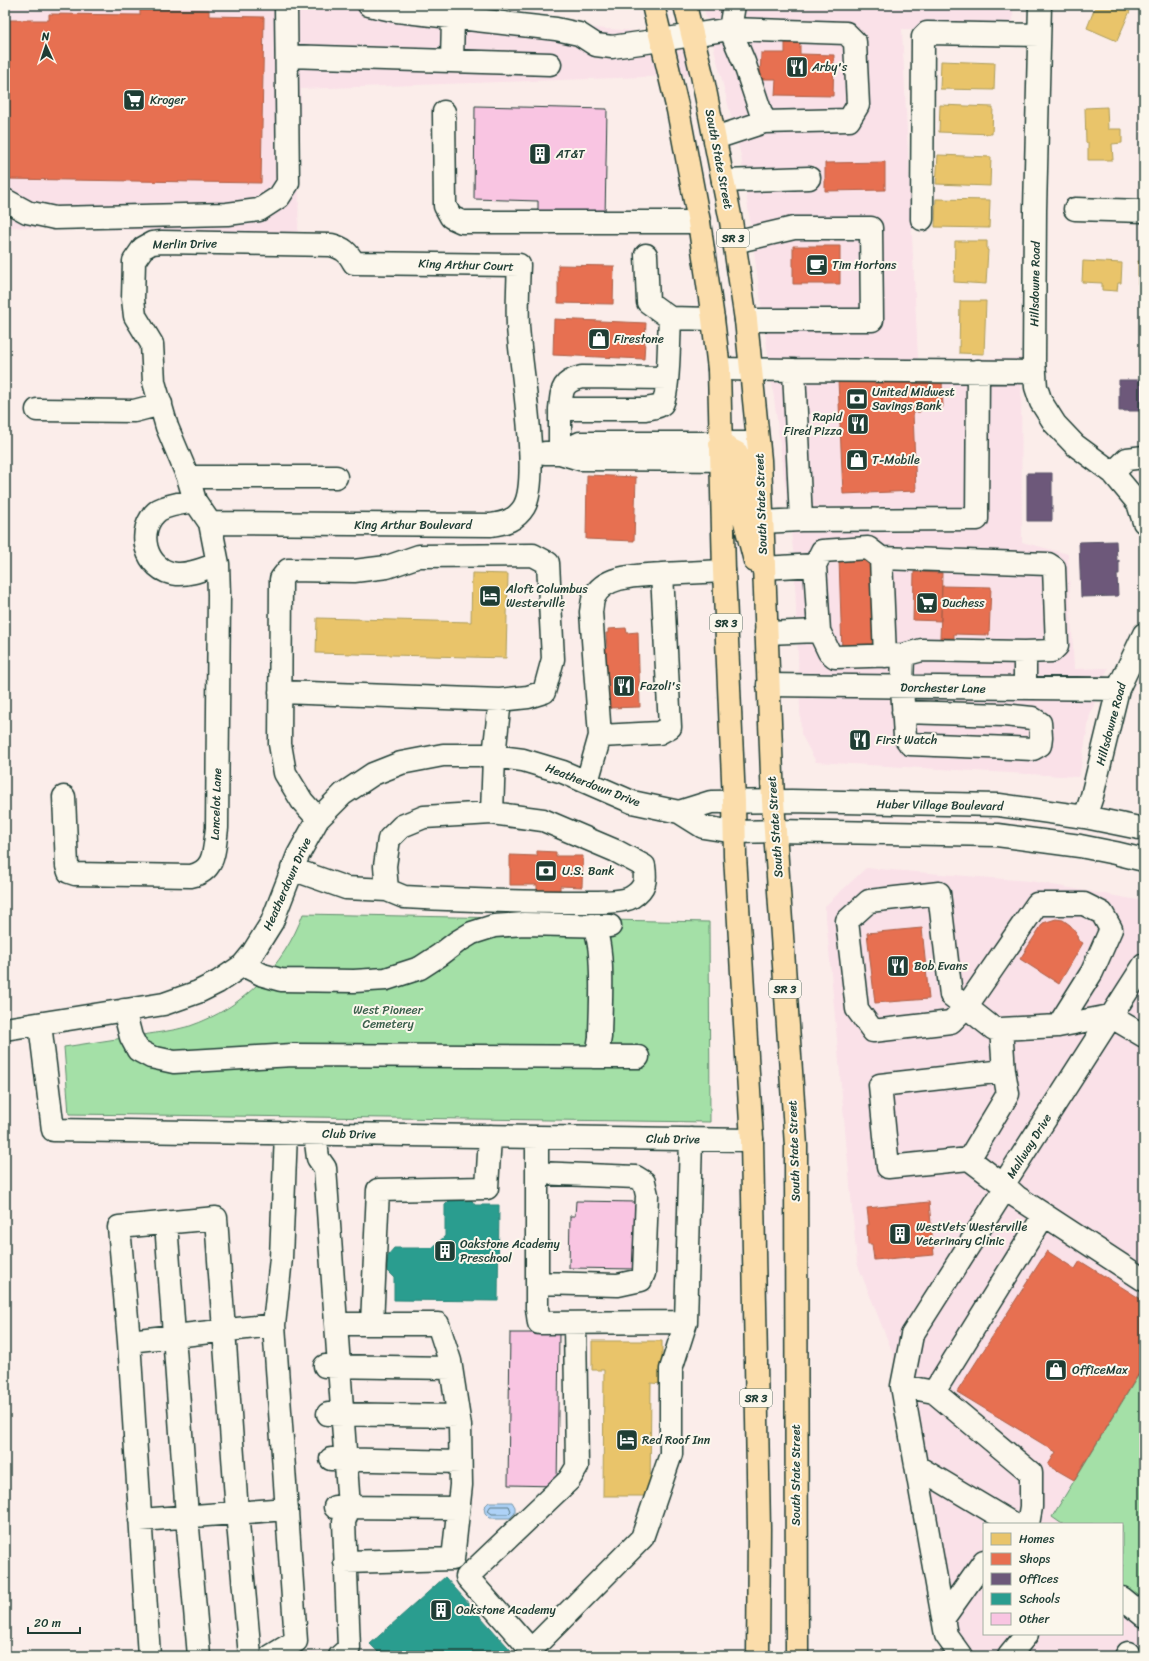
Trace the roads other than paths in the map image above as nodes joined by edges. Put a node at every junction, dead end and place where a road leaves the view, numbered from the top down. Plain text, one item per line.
1 (286, 5) edge
2 (369, 5) edge
3 (653, 5) edge
4 (663, 5) edge
5 (685, 5) edge
6 (734, 5) edge
7 (1040, 5) edge
8 (453, 18) junction
9 (730, 29) junction
10 (692, 35) junction
11 (1039, 35) junction
12 (661, 40) junction
13 (287, 56) junction
14 (452, 61) junction
15 (550, 64) dead end
16 (444, 112) dead end
17 (764, 122) junction
18 (715, 138) junction
19 (809, 178) dead end
20 (723, 181) junction
21 (5, 200) edge
22 (1075, 209) dead end
23 (1144, 212) edge
24 (922, 219) dead end
25 (699, 222) junction
26 (734, 242) junction
27 (331, 245) joint
28 (646, 255) dead end
29 (707, 276) junction
30 (745, 314) junction
31 (670, 318) junction
32 (713, 319) junction
33 (750, 369) junction
34 (719, 370) junction
35 (794, 370) junction
36 (978, 370) junction
37 (1035, 372) junction
38 (667, 378) junction
39 (161, 404) junction
40 (560, 408) junction
41 (37, 410) dead end
42 (530, 452) junction
43 (560, 453) junction
44 (740, 454) junction
45 (1144, 457) edge
46 (1113, 473) junction
47 (188, 477) junction
48 (336, 477) dead end
49 (195, 501) junction
50 (801, 520) junction
51 (762, 522) junction
52 (1144, 522) edge
53 (210, 523) junction
54 (880, 558) junction
55 (218, 564) junction
56 (815, 565) junction
57 (724, 570) junction
58 (662, 574) junction
59 (764, 578) junction
60 (818, 631) junction
61 (766, 633) junction
62 (1144, 634) edge
63 (1025, 652) junction
64 (894, 656) junction
65 (768, 685) junction
66 (902, 687) junction
67 (1025, 688) junction
68 (1118, 689) junction
69 (280, 692) junction
70 (500, 700) junction
71 (903, 712) junction
72 (600, 736) junction
73 (494, 756) junction
74 (587, 782) junction
75 (64, 797) dead end
76 (773, 801) junction
77 (734, 802) junction
78 (679, 812) junction
79 (492, 813) junction
80 (1085, 817) junction
81 (318, 819) junction
82 (1144, 829) edge
83 (775, 831) junction
84 (735, 832) junction
85 (1144, 860) edge
86 (292, 869) junction
87 (388, 890) junction
88 (244, 965) junction
89 (1144, 965) edge
90 (966, 1007) junction
91 (124, 1010) junction
92 (1110, 1016) junction
93 (40, 1024) junction
94 (1058, 1026) junction
95 (5, 1029) edge
96 (1001, 1029) junction
97 (1144, 1036) edge
98 (638, 1057) dead end
99 (593, 1058) junction
100 (1004, 1071) junction
101 (286, 1133) junction
102 (316, 1134) junction
103 (490, 1136) junction
104 (536, 1137) junction
105 (691, 1139) junction
106 (752, 1140) junction
107 (318, 1158) junction
108 (969, 1159) junction
109 (537, 1173) junction
110 (1006, 1187) junction
111 (1044, 1215) junction
112 (166, 1223) junction
113 (1144, 1280) edge
114 (537, 1283) junction
115 (686, 1322) junction
116 (575, 1323) junction
117 (336, 1324) junction
118 (372, 1324) junction
119 (274, 1325) junction
120 (224, 1331) junction
121 (174, 1336) junction
122 (129, 1341) junction
123 (332, 1366) junction
124 (451, 1368) junction
125 (902, 1386) junction
126 (934, 1392) junction
127 (335, 1414) junction
128 (458, 1416) junction
129 (338, 1459) junction
130 (460, 1462) junction
131 (916, 1466) junction
132 (458, 1508) junction
133 (287, 1509) junction
134 (237, 1512) junction
135 (342, 1512) junction
136 (187, 1516) junction
137 (140, 1520) junction
138 (1011, 1523) edge
139 (1028, 1523) edge
140 (345, 1562) junction
141 (983, 1562) edge
142 (1123, 1599) edge
143 (1144, 1616) edge
144 (943, 1619) junction
145 (1026, 1635) edge
146 (149, 1656) edge
147 (199, 1656) edge
148 (250, 1656) edge
149 (271, 1656) edge
150 (340, 1656) edge
151 (758, 1656) edge
152 (797, 1656) edge
153 (961, 1656) edge
154 (1010, 1656) edge

1 - 13 street
2 - 8 street
3 - 12 main road, South State Street / SR 3
4 - 10 main road
5 - 10 main road, South State Street / SR 3
6 - 9 street
7 - 11 street, Hillsdowne Road
8 - 12 street
8 - 14 street
9 - 10 street
9 - 17 street
9 - 17 street
10 - 12 street
10 - 18 main road, South State Street / SR 3
11 - 24 street
11 - 37 street, Hillsdowne Road
12 - 25 main road, South State Street / SR 3
12 - 30 main road
13 - 14 street
13 - 21 street
14 - 15 street
16 - 25 street
17 - 18 street
18 - 20 main road, South State Street / SR 3
19 - 20 street
20 - 26 main road, South State Street / SR 3
22 - 23 street
25 - 29 main road, South State Street / SR 3
26 - 30 main road, South State Street / SR 3
26 - 30 street
27 - 39 street, Merlin Drive
27 - 42 street, King Arthur Court
28 - 31 street
29 - 32 main road, South State Street / SR 3
29 - 33 main road
30 - 33 main road, South State Street / SR 3
31 - 32 street
31 - 38 street
32 - 34 main road, South State Street / SR 3
33 - 34 street
33 - 35 street
33 - 44 main road, South State Street / SR 3
34 - 44 main road, South State Street / SR 3
35 - 36 street
35 - 50 street
36 - 37 street
36 - 50 street
37 - 46 street, Hillsdowne Road
38 - 40 street
38 - 40 street
39 - 41 street
39 - 47 street, Merlin Drive
40 - 43 street
42 - 43 street
42 - 53 street, King Arthur Boulevard
43 - 44 street
44 - 51 main road, South State Street / SR 3
44 - 57 main road, South State Street / SR 3
44 - 59 main road
45 - 46 street
46 - 52 street, Hillsdowne Road
47 - 48 street
47 - 49 street, Merlin Drive
49 - 53 street, Merlin Drive
49 - 55 street
50 - 51 street
51 - 59 main road, South State Street / SR 3
53 - 55 street, Lancelot Lane
54 - 56 street
54 - 63 street
54 - 64 street
55 - 75 street, Lancelot Lane
56 - 59 street
56 - 60 street
57 - 58 street
57 - 77 main road, South State Street / SR 3
58 - 72 street
58 - 72 street
59 - 61 main road, South State Street / SR 3
60 - 61 street
60 - 64 street
61 - 65 main road, South State Street / SR 3
62 - 68 street, Hillsdowne Road
63 - 64 street
63 - 67 street
64 - 66 street
65 - 66 street, Dorchester Lane
65 - 76 main road, South State Street / SR 3
66 - 67 street, Dorchester Lane
66 - 71 street
67 - 68 street, Dorchester Lane
68 - 80 street, Hillsdowne Road
69 - 70 street
69 - 70 street
69 - 81 street
70 - 73 street
71 - 71 street
72 - 74 street
73 - 74 street, Heatherdown Drive
73 - 79 street
73 - 81 street, Heatherdown Drive
74 - 78 street, Heatherdown Drive
76 - 77 street, Huber Village Boulevard
76 - 80 street, Huber Village Boulevard
76 - 83 main road, South State Street / SR 3
77 - 78 street, Heatherdown Drive
77 - 84 main road, South State Street / SR 3
78 - 84 street, Heatherdown Drive
79 - 87 street
79 - 87 street
80 - 82 street, Huber Village Boulevard
81 - 86 street, Heatherdown Drive
83 - 84 street
83 - 85 street
83 - 152 main road, South State Street / SR 3
84 - 106 main road, South State Street / SR 3
86 - 87 street
86 - 88 street, Heatherdown Drive
88 - 91 street, Heatherdown Drive
88 - 99 street
89 - 92 street, Mallway Drive
90 - 90 street
90 - 94 street
90 - 96 street
91 - 93 street, Heatherdown Drive
91 - 99 street
92 - 94 street
92 - 97 street
92 - 110 street, Mallway Drive
93 - 95 street, Heatherdown Drive
93 - 101 street, Club Drive
94 - 96 street
96 - 100 street
98 - 99 street
100 - 108 street
100 - 108 street
101 - 102 street, Club Drive
101 - 119 street
102 - 103 street, Club Drive
102 - 107 street
103 - 104 street, Club Drive
103 - 118 street
104 - 105 street, Club Drive
104 - 109 street
105 - 106 street, Club Drive
105 - 115 street
106 - 151 main road, South State Street / SR 3
107 - 117 street
107 - 123 street
108 - 110 street
109 - 114 street
109 - 114 street
110 - 111 street, Mallway Drive
110 - 125 street
111 - 113 street, Mallway Drive
111 - 126 street
112 - 120 street
112 - 121 street
112 - 122 street
114 - 116 street
115 - 116 street
115 - 116 street
117 - 118 street
117 - 123 street
118 - 124 street
119 - 120 street
119 - 133 street
120 - 121 street
120 - 134 street
121 - 122 street
121 - 136 street
122 - 137 street
123 - 124 street
123 - 127 street
124 - 128 street
125 - 126 street
125 - 131 street
126 - 139 street
127 - 128 street
127 - 129 street
128 - 130 street
129 - 130 street
129 - 135 street
130 - 132 street
131 - 138 street
131 - 144 street
132 - 135 street
132 - 140 street
133 - 134 street
133 - 149 street
134 - 136 street
134 - 148 street
135 - 140 street
136 - 137 street
136 - 147 street
137 - 146 street
140 - 150 street
141 - 144 street
142 - 143 street
144 - 153 street
145 - 154 street

